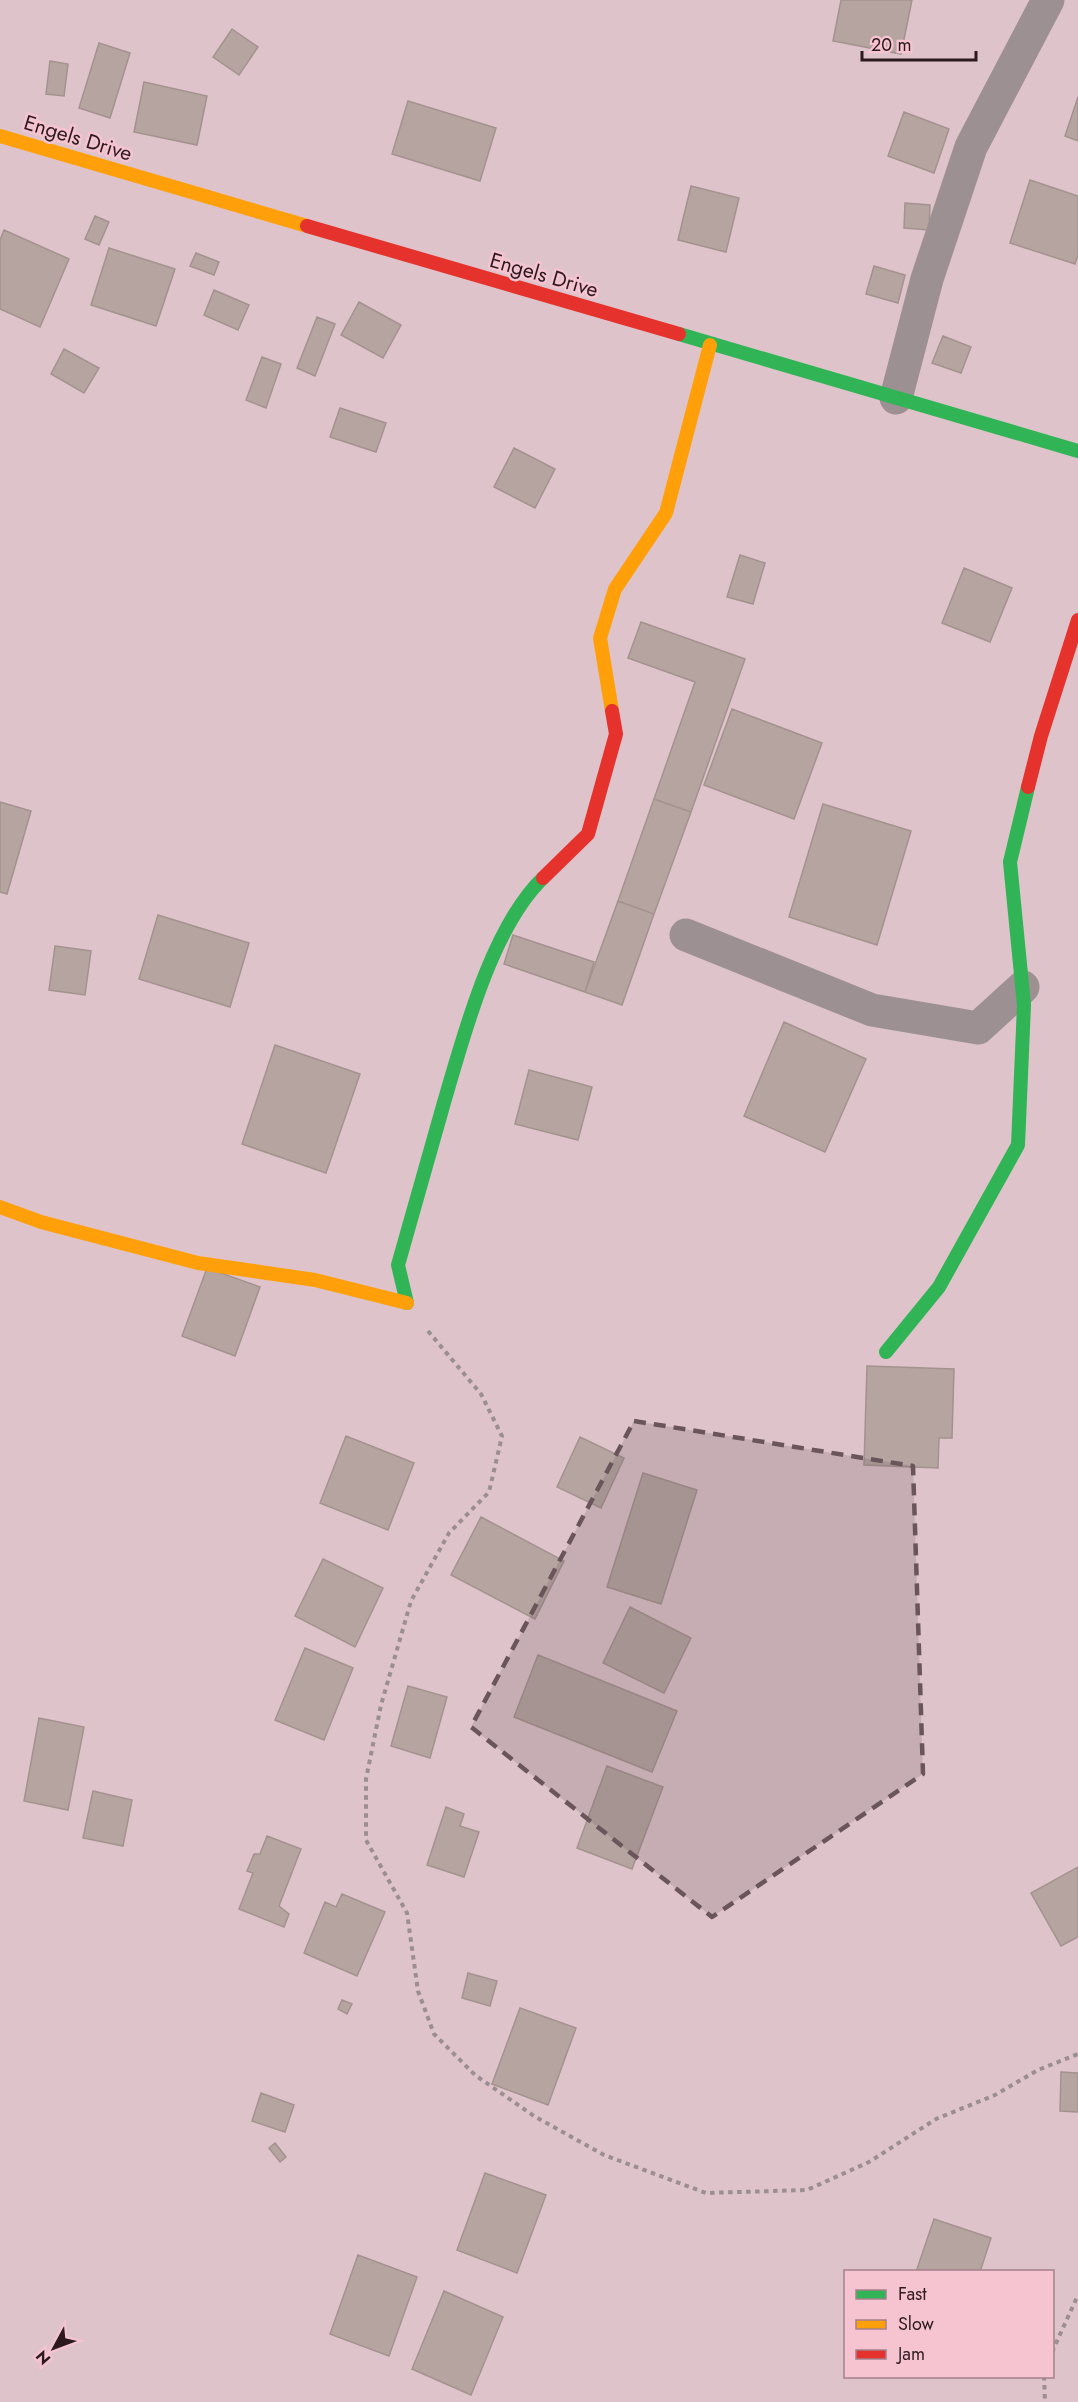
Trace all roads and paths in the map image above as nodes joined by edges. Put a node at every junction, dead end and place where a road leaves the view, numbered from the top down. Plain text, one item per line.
1 (1048, 0) edge
2 (0, 136) edge
3 (710, 345) junction
4 (896, 398) junction
5 (1078, 451) edge
6 (1078, 620) edge
7 (686, 935) dead end
8 (1023, 987) junction
9 (0, 1207) edge
10 (407, 1304) junction
11 (886, 1352) dead end
12 (1078, 2054) edge
13 (1078, 2295) edge
14 (1054, 2350) edge
15 (1044, 2378) edge
16 (1045, 2402) edge

1 - 4 street
2 - 3 street, Engels Drive
3 - 4 street, Engels Drive
3 - 10 street
4 - 5 street, Engels Drive
6 - 8 street
7 - 8 street
8 - 11 street
9 - 10 street
10 - 12 path
13 - 14 path
15 - 16 path

